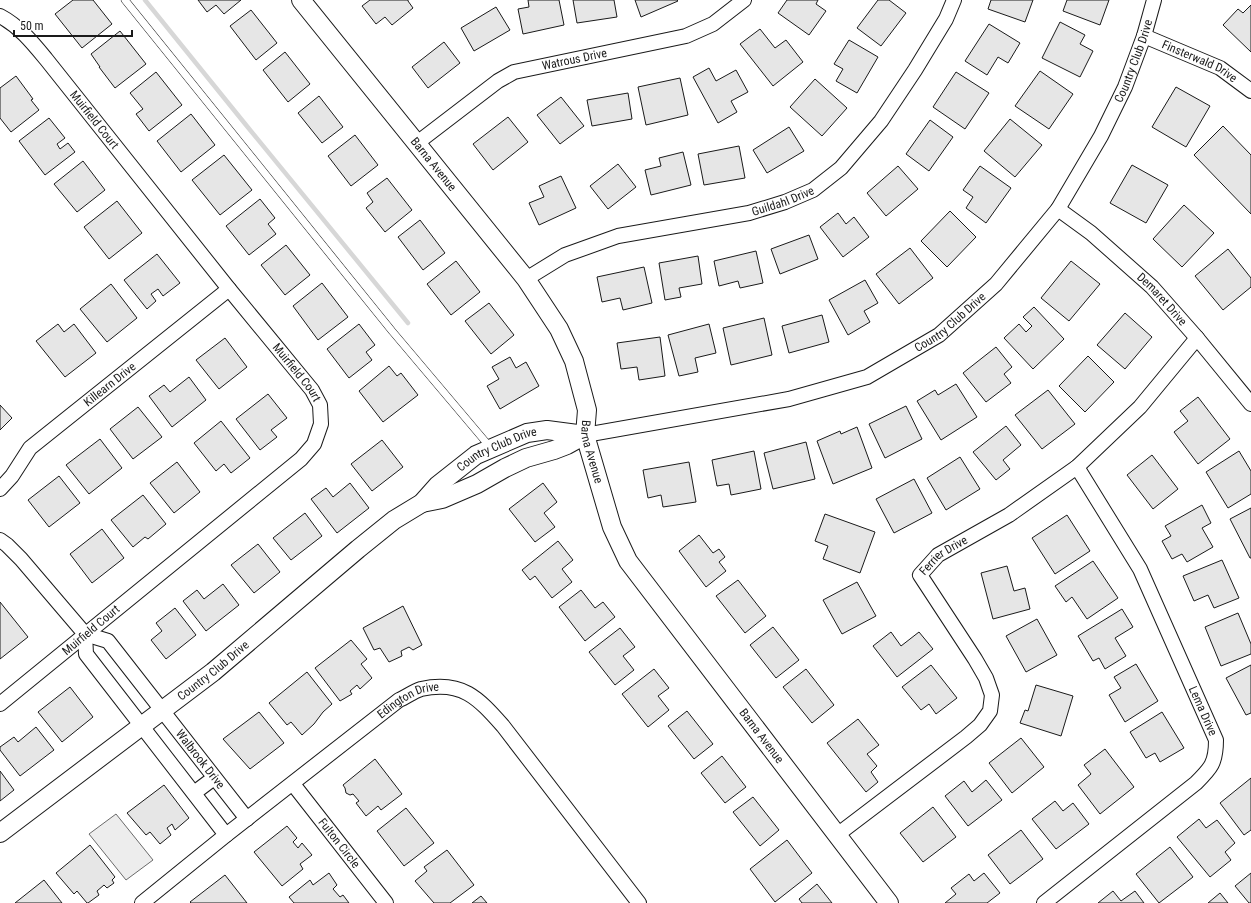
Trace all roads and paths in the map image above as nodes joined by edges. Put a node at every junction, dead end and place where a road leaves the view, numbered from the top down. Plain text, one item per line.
1 (125, 0) edge
2 (744, 0) edge
3 (954, 0) edge
4 (1154, 0) edge
5 (303, 1) edge
6 (0, 16) edge
7 (1144, 36) junction
8 (1251, 91) edge
9 (417, 143) junction
10 (1058, 209) junction
11 (526, 279) junction
12 (229, 289) junction
13 (1197, 338) junction
14 (1251, 404) edge
15 (585, 435) junction
16 (491, 449) junction
17 (1077, 467) junction
18 (0, 489) edge
19 (422, 503) junction
20 (0, 540) edge
21 (85, 634) junction
22 (0, 704) edge
23 (157, 705) junction
24 (142, 726) junction
25 (214, 778) junction
26 (293, 784) junction
27 (194, 793) junction
28 (247, 819) junction
29 (0, 833) edge
30 (226, 835) junction
31 (837, 835) junction
32 (142, 903) edge
33 (386, 903) edge
34 (639, 903) edge
35 (889, 903) edge
36 (1044, 903) edge

1 - 16 lane
2 - 9 street, Watrous Drive
3 - 11 street, Guildahl Drive
4 - 7 street, Country Club Drive
5 - 9 street, Barna Avenue
6 - 12 street, Muirfield Court
7 - 8 street, Finsterwald Drive
7 - 10 street, Country Club Drive
9 - 11 street, Barna Avenue
10 - 13 street, Demaret Drive
10 - 15 street, Country Club Drive
11 - 15 street, Barna Avenue
12 - 18 street, Killearn Drive
12 - 21 street, Muirfield Court
13 - 14 street, Demaret Drive
13 - 17 street, Ferrier Drive
15 - 16 street, Country Club Drive
15 - 19 street, Country Club Drive
15 - 31 street, Barna Avenue
16 - 19 street, Country Club Drive
17 - 31 street, Ferrier Drive
17 - 36 street, Lema Drive
19 - 23 street, Country Club Drive
20 - 21 street
21 - 22 street, Muirfield Court
21 - 23 street
21 - 24 street
23 - 24 street, Country Club Drive
23 - 25 street, Walbrook Drive
24 - 27 street, Walbrook Drive
24 - 29 street, Country Club Drive
25 - 27 street
25 - 28 street, Walbrook Drive
26 - 28 street, Edington Drive
26 - 33 street, Fulton Circle
26 - 34 street, Edington Drive
27 - 30 street, Walbrook Drive
28 - 30 street, Edington Drive
30 - 32 street, Edington Drive
31 - 35 street, Barna Avenue

